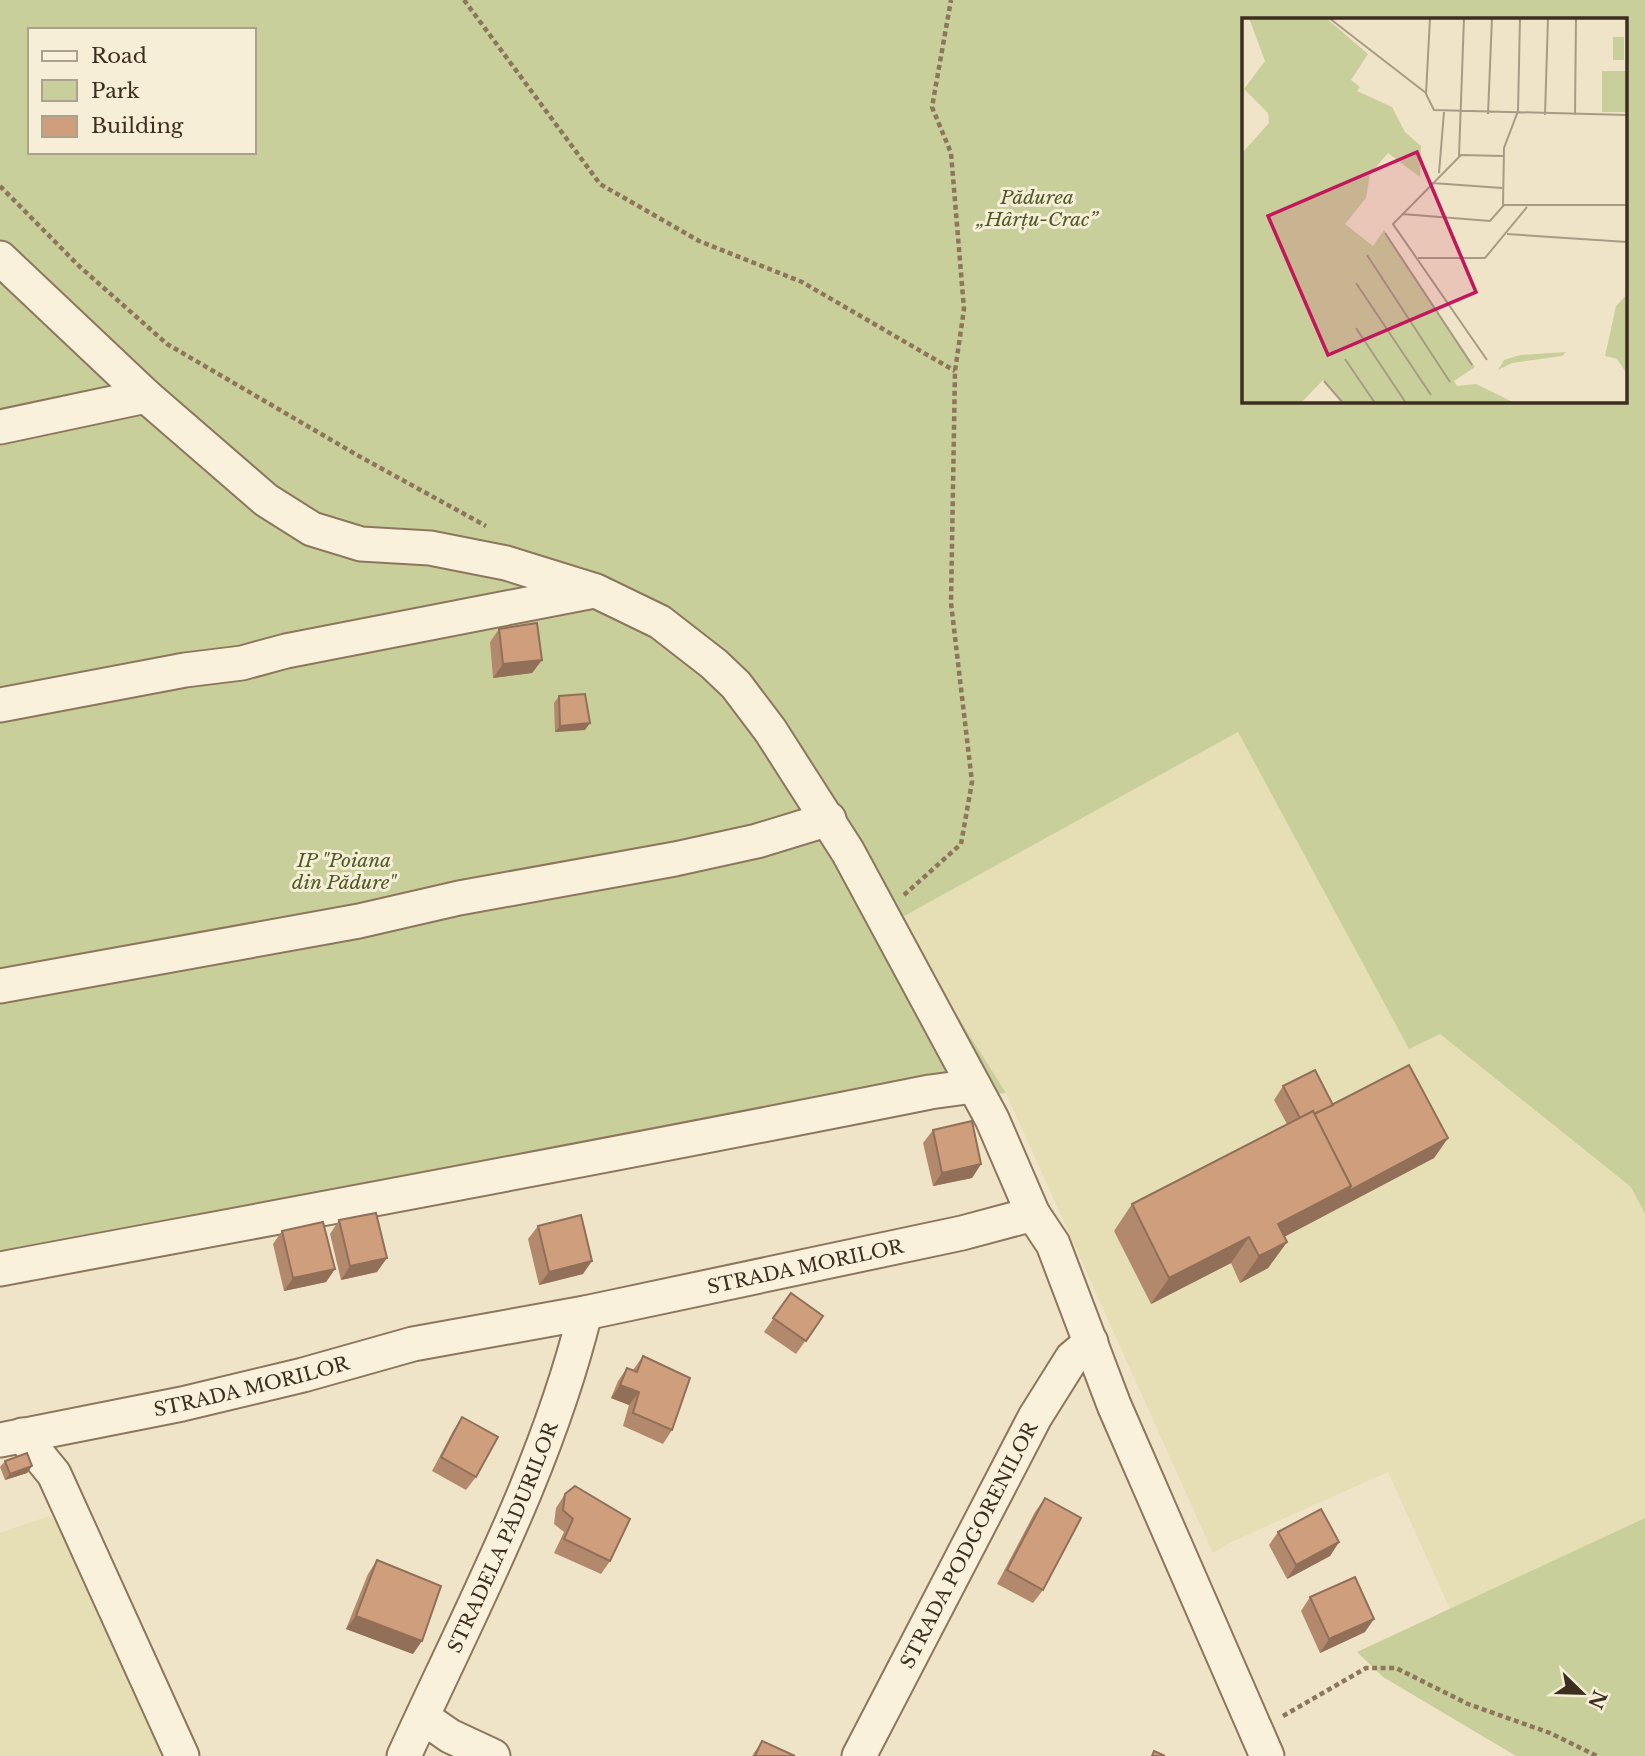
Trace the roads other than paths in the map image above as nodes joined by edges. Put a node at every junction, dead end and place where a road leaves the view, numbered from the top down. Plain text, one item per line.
1 (0, 258) edge
2 (146, 396) junction
3 (0, 427) edge
4 (596, 591) junction
5 (0, 705) edge
6 (829, 819) junction
7 (0, 986) edge
8 (974, 1086) junction
9 (1033, 1214) junction
10 (0, 1269) edge
11 (585, 1313) junction
12 (1091, 1342) junction
13 (11, 1437) edge
14 (424, 1718) junction
15 (1262, 1744) edge
16 (181, 1756) edge
17 (404, 1756) edge
18 (493, 1756) edge
19 (859, 1756) edge

1 - 2 street
2 - 3 street
2 - 4 street
4 - 5 street
4 - 6 street
6 - 7 street
6 - 8 street
8 - 9 street
8 - 10 street
9 - 11 street, STRADA MORILOR
9 - 12 street
11 - 13 street, STRADA MORILOR
11 - 14 street, STRADELA PĂDURILOR
12 - 15 street
12 - 19 street, STRADA PODGORENILOR
13 - 16 street
14 - 17 street, STRADELA PĂDURILOR
14 - 18 street

